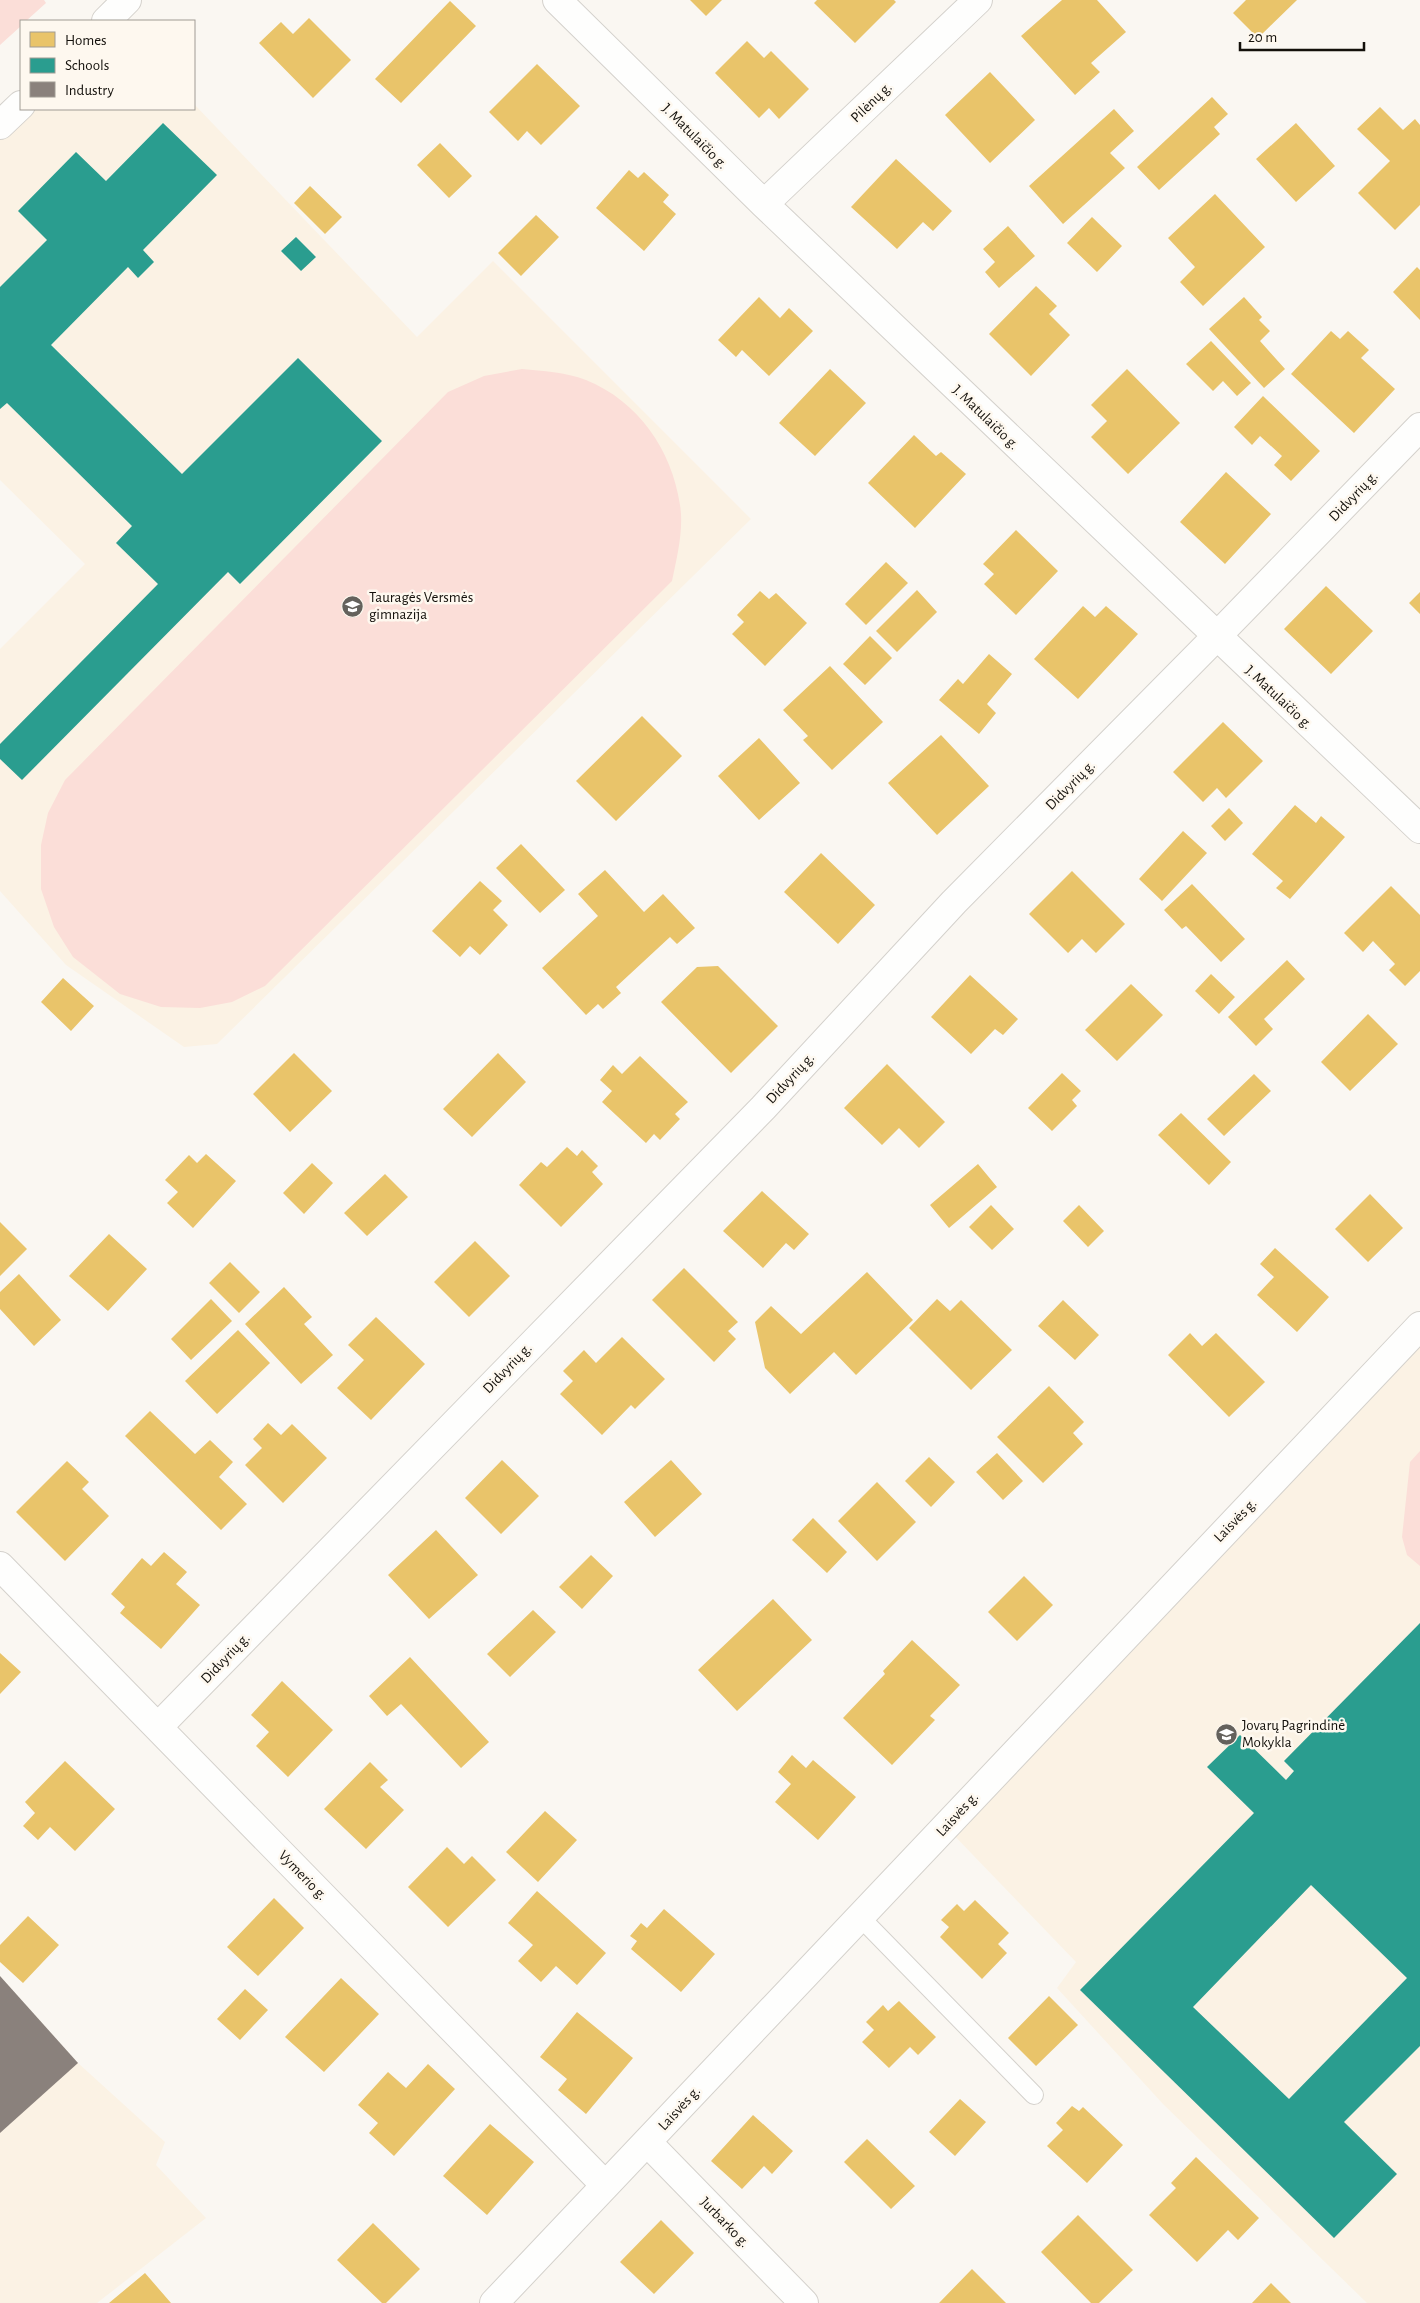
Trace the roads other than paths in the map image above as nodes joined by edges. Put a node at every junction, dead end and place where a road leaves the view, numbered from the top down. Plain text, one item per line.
1 (127, 0) edge
2 (557, 0) edge
3 (978, 0) edge
4 (107, 20) edge
5 (20, 106) edge
6 (0, 125) edge
7 (764, 204) junction
8 (1420, 427) edge
9 (1216, 638) junction
10 (1420, 829) edge
11 (1420, 1326) edge
12 (0, 1566) edge
13 (158, 1727) junction
14 (860, 1917) junction
15 (1034, 2095) dead end
16 (647, 2142) junction
17 (605, 2185) junction
18 (494, 2303) edge
19 (804, 2303) edge

1 - 4 street
2 - 7 street, J. Matulaičio g.
3 - 7 street, Pilėnų g.
5 - 6 street
7 - 9 street, J. Matulaičio g.
8 - 9 street, Didvyrių g.
9 - 10 street, J. Matulaičio g.
9 - 13 street, Didvyrių g.
11 - 14 street, Laisvės g.
12 - 13 street, Vymerio g.
13 - 17 street, Vymerio g.
14 - 15 lane
14 - 16 street, Laisvės g.
16 - 17 street, Laisvės g.
16 - 19 street, Jurbarko g.
17 - 18 street, Laisvės g.

